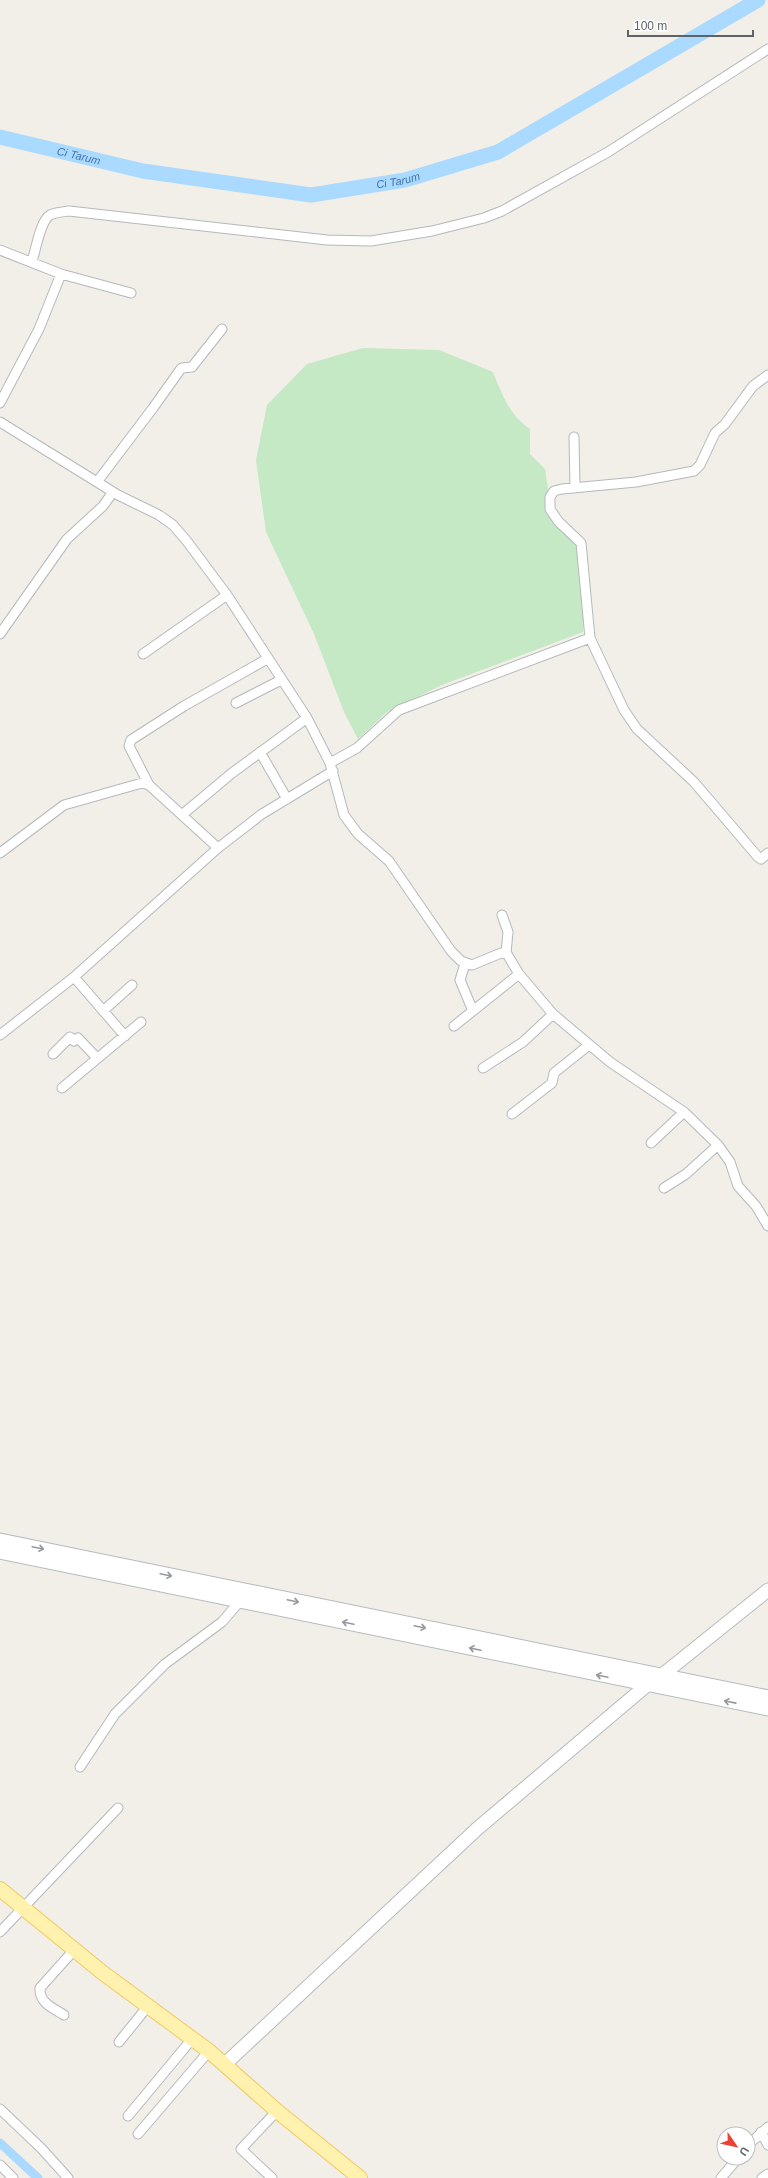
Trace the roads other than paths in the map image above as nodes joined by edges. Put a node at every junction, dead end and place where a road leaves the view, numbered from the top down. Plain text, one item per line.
1 (768, 49) edge
2 (0, 250) edge
3 (32, 261) junction
4 (60, 274) junction
5 (131, 293) dead end
6 (222, 329) dead end
7 (768, 375) edge
8 (0, 403) edge
9 (0, 422) edge
10 (574, 436) dead end
11 (97, 482) junction
12 (575, 488) junction
13 (113, 492) junction
14 (227, 595) junction
15 (0, 634) edge
16 (590, 638) junction
17 (143, 654) dead end
18 (266, 659) junction
19 (281, 680) junction
20 (236, 703) dead end
21 (307, 718) junction
22 (260, 752) junction
23 (332, 767) junction
24 (149, 785) junction
25 (287, 799) junction
26 (183, 814) junction
27 (218, 848) junction
28 (0, 853) edge
29 (768, 853) edge
30 (502, 915) dead end
31 (506, 953) junction
32 (465, 964) junction
33 (519, 974) junction
34 (74, 977) junction
35 (132, 985) dead end
36 (103, 1011) junction
37 (473, 1011) junction
38 (553, 1014) junction
39 (141, 1022) dead end
40 (454, 1026) dead end
41 (0, 1035) edge
42 (124, 1036) junction
43 (589, 1046) junction
44 (53, 1054) dead end
45 (97, 1058) junction
46 (483, 1068) dead end
47 (62, 1088) dead end
48 (684, 1112) junction
49 (512, 1114) dead end
50 (651, 1143) dead end
51 (718, 1145) junction
52 (664, 1188) dead end
53 (768, 1226) edge
54 (0, 1540) edge
55 (0, 1552) edge
56 (768, 1590) edge
57 (240, 1601) junction
58 (661, 1676) junction
59 (647, 1685) junction
60 (768, 1697) edge
61 (768, 1709) edge
62 (80, 1767) dead end
63 (118, 1808) dead end
64 (0, 1889) edge
65 (23, 1907) junction
66 (0, 1932) edge
67 (75, 1949) junction
68 (148, 2006) junction
69 (64, 2015) dead end
70 (192, 2039) junction
71 (120, 2042) dead end
72 (208, 2051) junction
73 (225, 2064) junction
74 (0, 2109) edge
75 (277, 2111) junction
76 (128, 2116) dead end
77 (765, 2129) edge
78 (138, 2134) dead end
79 (756, 2137) edge
80 (768, 2144) edge
81 (0, 2165) edge
82 (731, 2166) edge
83 (768, 2174) edge
84 (12, 2178) edge
85 (68, 2178) edge
86 (272, 2178) edge
87 (360, 2178) edge
88 (721, 2178) edge
89 (762, 2178) edge

1 - 3 street
2 - 3 street
3 - 4 street
4 - 5 street
4 - 8 street
6 - 11 street
7 - 12 street
9 - 11 street
10 - 12 street
11 - 13 street
12 - 16 street
13 - 14 street
13 - 15 street
14 - 17 street
14 - 18 street
16 - 23 street
16 - 29 street
18 - 19 street
18 - 24 street
19 - 20 street
19 - 21 street
21 - 22 street
21 - 23 street
22 - 25 street
22 - 26 street
23 - 25 street
23 - 32 street
24 - 26 street
24 - 28 street
25 - 27 street
26 - 27 street
27 - 34 street
30 - 31 street
31 - 32 street
31 - 33 street
32 - 37 street
33 - 37 street
33 - 38 street
34 - 36 street
34 - 41 street
35 - 36 street
36 - 42 street
37 - 40 street
38 - 43 street
38 - 46 street
39 - 42 street
42 - 45 street
43 - 48 street
43 - 49 street
44 - 45 street
45 - 47 street
48 - 50 street
48 - 51 street
51 - 52 street
51 - 53 street
54 -> 58 street
55 - 57 street
56 - 58 street
59 -> 57 street
57 - 62 street
58 - 59 street
58 - 60 street
61 -> 59 street
59 - 73 street
63 - 65 street
64 - 65 main road
65 - 66 street
65 - 67 main road
67 - 68 main road
67 - 69 street
68 - 70 main road
68 - 71 street
70 - 72 main road
70 - 76 street
72 - 73 main road
72 - 78 street
73 - 75 main road
74 - 85 street
75 - 86 street
75 - 87 main road
77 - 79 street
77 - 80 street
81 - 84 street
82 - 88 street
83 - 89 street

